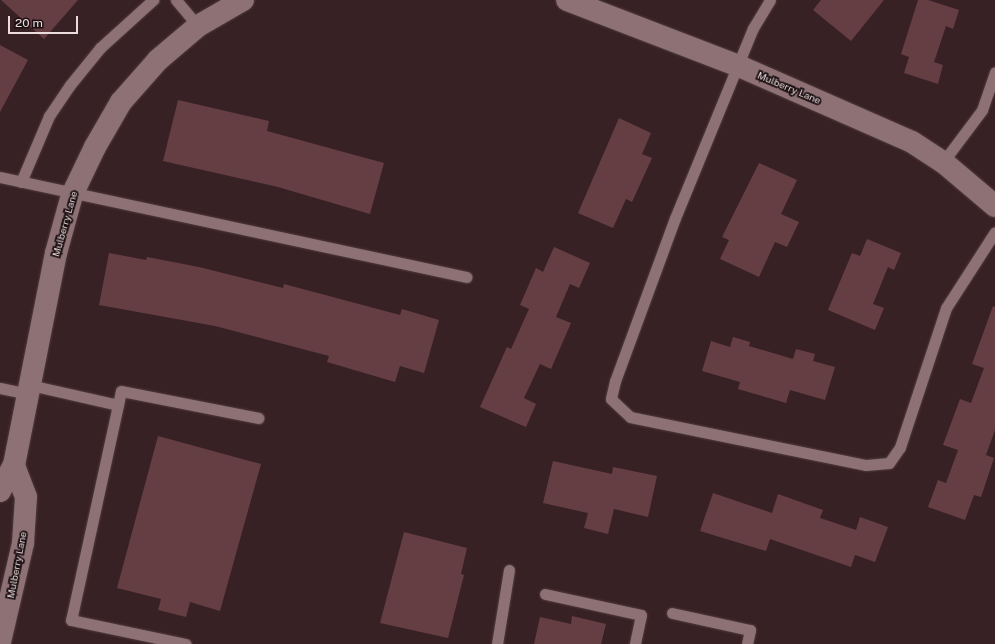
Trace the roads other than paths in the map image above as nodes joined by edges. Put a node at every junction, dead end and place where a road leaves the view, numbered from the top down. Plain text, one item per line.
1 (153, 0) edge
2 (176, 0) edge
3 (242, 0) edge
4 (567, 0) edge
5 (770, 0) edge
6 (198, 26) junction
7 (739, 66) junction
8 (995, 72) edge
9 (943, 162) junction
10 (0, 178) edge
11 (21, 182) junction
12 (72, 195) junction
13 (995, 206) edge
14 (995, 232) edge
15 (466, 277) dead end
16 (0, 388) edge
17 (30, 390) junction
18 (118, 405) junction
19 (258, 418) dead end
20 (14, 465) junction
21 (0, 491) edge
22 (509, 570) dead end
23 (545, 594) dead end
24 (672, 613) dead end
25 (0, 642) edge
26 (162, 642) edge
27 (186, 644) edge
28 (497, 644) edge
29 (635, 644) edge
30 (747, 644) edge

1 - 11 lane
2 - 6 lane
3 - 6 street, Mulberry Lane
4 - 7 street, Mulberry Lane
5 - 7 lane
6 - 12 street, Mulberry Lane
7 - 9 street, Mulberry Lane
7 - 14 lane
8 - 9 lane
9 - 13 street, Mulberry Lane
10 - 11 lane
11 - 12 lane
12 - 15 lane
12 - 17 street, Mulberry Lane
16 - 17 lane
17 - 18 lane
17 - 20 street, Mulberry Lane
18 - 19 lane
18 - 26 lane
20 - 21 street, Mulberry Lane
20 - 25 street, Mulberry Lane
22 - 28 lane
23 - 29 lane
24 - 30 lane
26 - 27 lane

